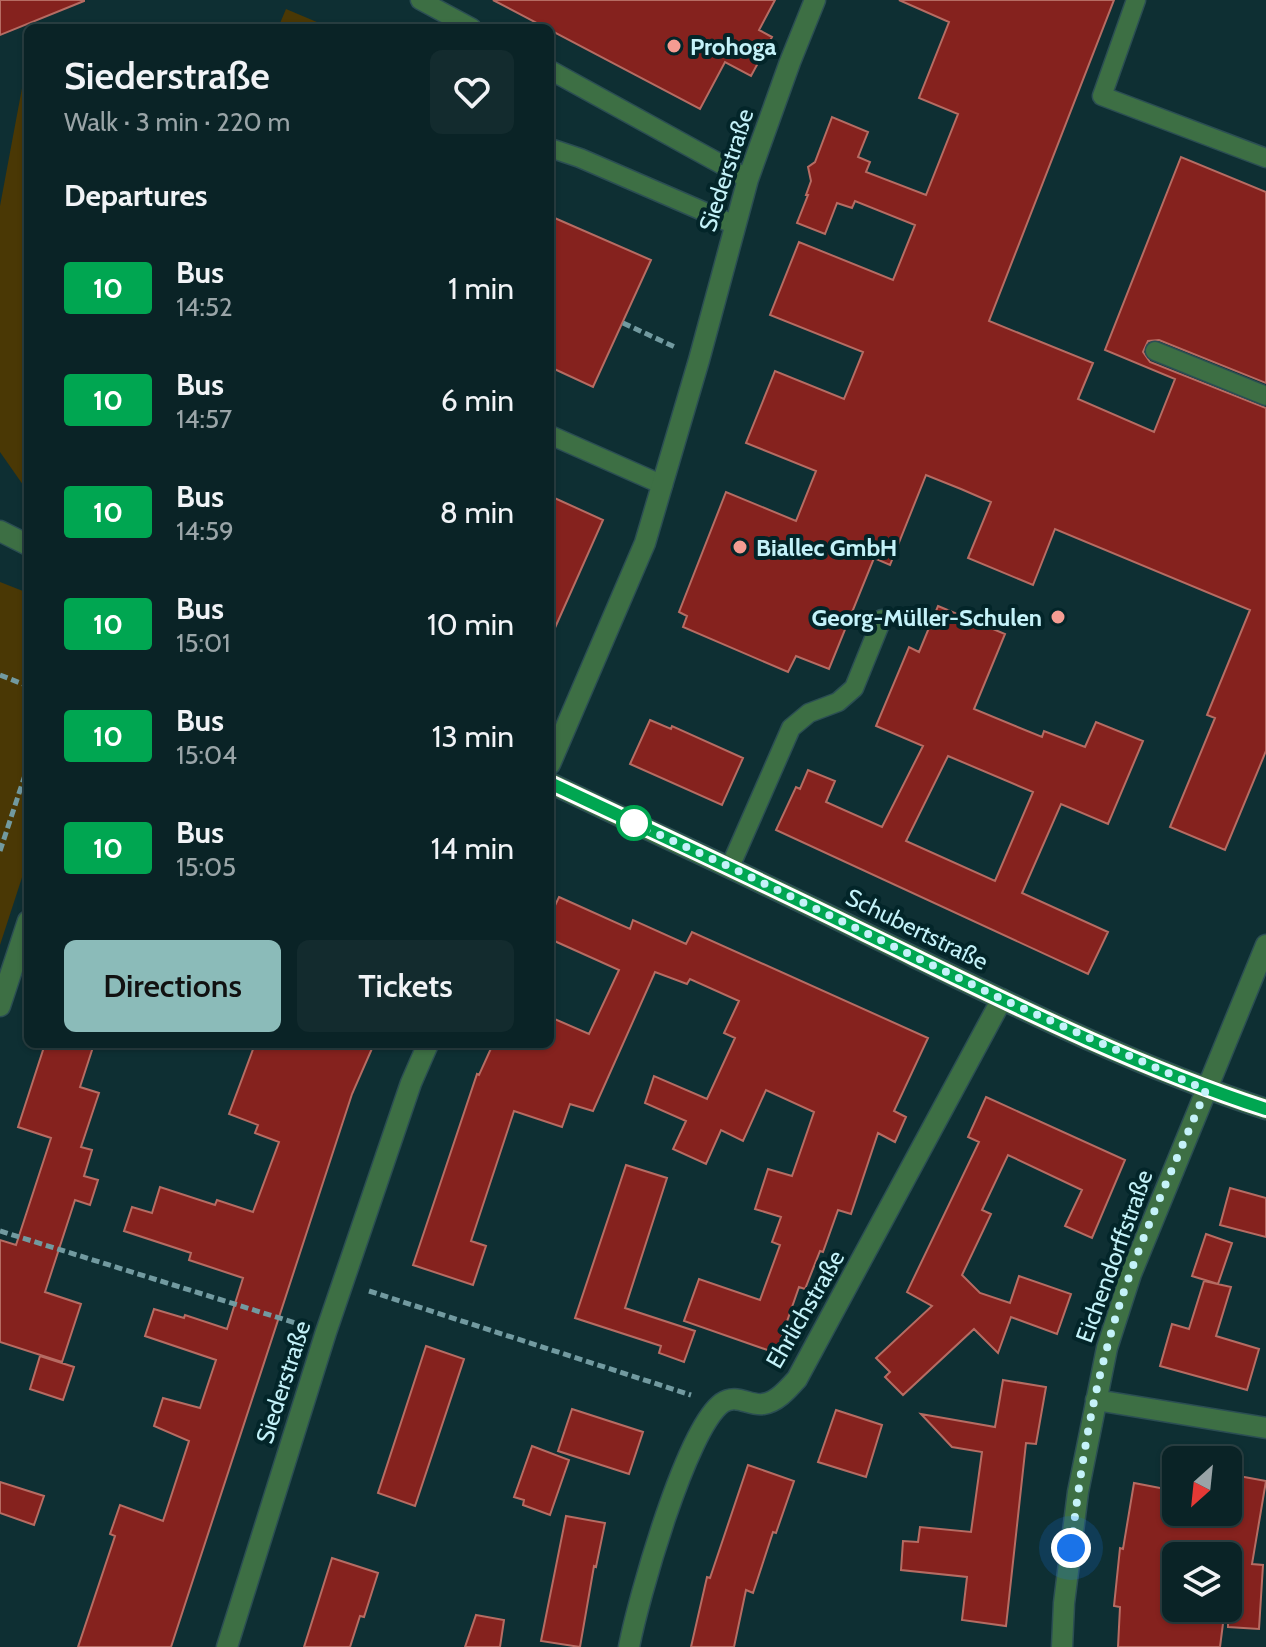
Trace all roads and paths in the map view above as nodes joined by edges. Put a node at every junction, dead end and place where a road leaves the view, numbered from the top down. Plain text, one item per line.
1 (420, 0) edge
2 (815, 0) edge
3 (1136, 0) edge
4 (465, 24) edge
5 (554, 72) edge
6 (554, 149) edge
7 (1266, 158) edge
8 (748, 179) junction
9 (735, 225) junction
10 (623, 323) dead end
11 (1155, 351) dead end
12 (699, 360) junction
13 (1266, 396) edge
14 (554, 437) edge
15 (663, 485) junction
16 (0, 531) edge
17 (24, 543) edge
18 (882, 619) dead end
19 (0, 675) edge
20 (24, 684) edge
21 (554, 755) edge
22 (24, 778) edge
23 (554, 785) edge
24 (0, 851) edge
25 (730, 867) junction
26 (24, 933) edge
27 (1266, 945) edge
28 (1002, 999) junction
29 (0, 1006) edge
30 (426, 1048) edge
31 (1206, 1090) junction
32 (1266, 1109) edge
33 (0, 1231) edge
34 (344, 1283) junction
35 (326, 1332) junction
36 (691, 1395) dead end
37 (1096, 1400) junction
38 (1266, 1428) edge
39 (227, 1647) edge
40 (629, 1647) edge
41 (1062, 1647) edge

1 - 4 lane
2 - 8 street, Siederstraße
3 - 7 lane
5 - 8 lane
6 - 9 lane
8 - 9 street, Siederstraße
9 - 12 street, Siederstraße
10 - 12 path
11 - 13 lane
12 - 15 street, Siederstraße
14 - 15 lane
15 - 21 street, Siederstraße
16 - 17 street
18 - 25 lane
19 - 20 path
22 - 24 path
23 - 25 street, Schubertstraße
25 - 28 street, Schubertstraße
26 - 29 street
27 - 31 street, Eichendorffstraße
28 - 31 street, Schubertstraße
28 - 40 street, Ehrlichstraße
30 - 34 street, Siederstraße
31 - 32 street, Schubertstraße
31 - 37 street, Eichendorffstraße
33 - 35 path
34 - 35 street, Siederstraße
34 - 36 path
35 - 39 street, Siederstraße
37 - 38 street
37 - 41 street, Eichendorffstraße

